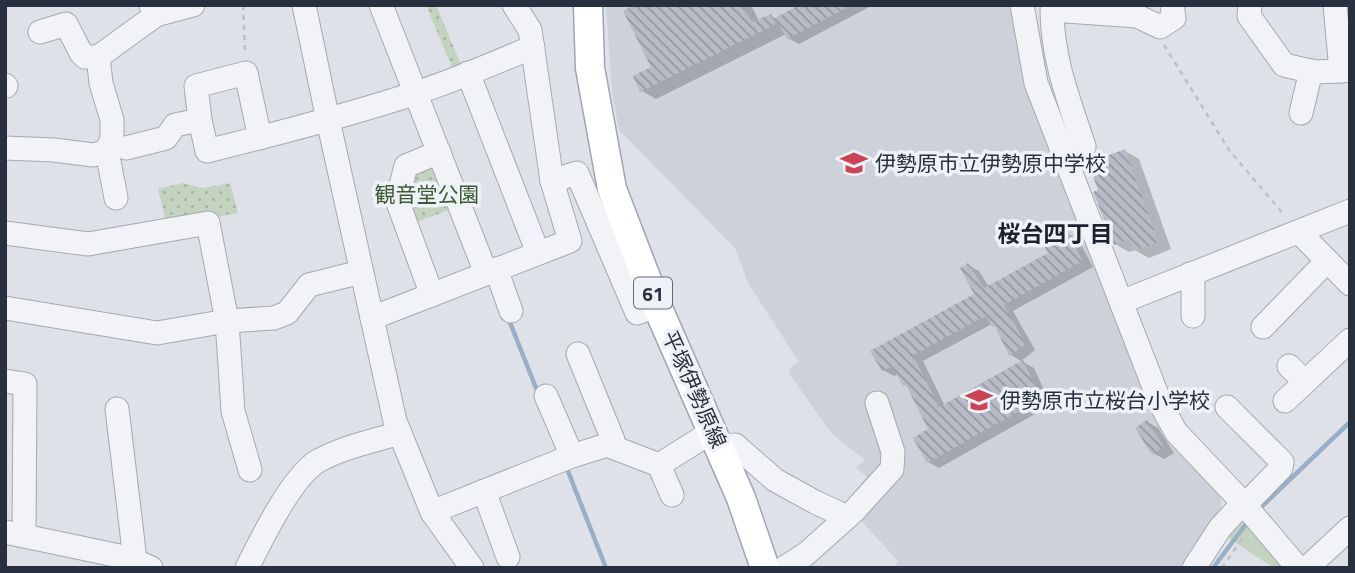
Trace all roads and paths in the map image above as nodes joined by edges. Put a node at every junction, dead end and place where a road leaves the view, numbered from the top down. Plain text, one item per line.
1 (193, 5) edge
2 (243, 5) edge
3 (304, 5) edge
4 (381, 5) edge
5 (514, 5) edge
6 (588, 5) edge
7 (1023, 5) edge
8 (1172, 5) edge
9 (1250, 5) edge
10 (1335, 5) edge
11 (153, 10) edge
12 (1160, 27) junction
13 (40, 32) dead end
14 (533, 47) junction
15 (98, 57) junction
16 (246, 62) junction
17 (1311, 71) junction
18 (1345, 71) edge
19 (468, 73) junction
20 (416, 93) junction
21 (1301, 113) dead end
22 (200, 120) junction
23 (328, 120) junction
24 (260, 138) junction
25 (5, 148) edge
26 (117, 149) junction
27 (439, 152) junction
28 (1067, 162) junction
29 (552, 181) junction
30 (116, 198) dead end
31 (1350, 211) edge
32 (1299, 232) junction
33 (5, 233) edge
34 (538, 253) junction
35 (1327, 261) junction
36 (491, 271) junction
37 (361, 272) junction
38 (1190, 274) junction
39 (1350, 284) edge
40 (432, 295) junction
41 (1121, 302) junction
42 (657, 306) junction
43 (5, 308) edge
44 (511, 311) dead end
45 (1269, 313) dead end
46 (1193, 316) dead end
47 (372, 318) junction
48 (228, 321) junction
49 (1350, 340) edge
50 (578, 354) dead end
51 (1289, 366) dead end
52 (5, 381) edge
53 (1305, 382) junction
54 (547, 396) dead end
55 (1285, 401) dead end
56 (877, 402) dead end
57 (1227, 407) dead end
58 (117, 409) dead end
59 (400, 433) junction
60 (717, 439) junction
61 (612, 446) junction
62 (572, 456) junction
63 (659, 465) junction
64 (250, 470) dead end
65 (484, 491) junction
66 (672, 495) dead end
67 (1249, 510) junction
68 (432, 512) junction
69 (850, 514) junction
70 (1350, 528) edge
71 (15, 534) edge
72 (508, 557) dead end
73 (129, 558) junction
74 (462, 566) edge
75 (151, 568) edge
76 (247, 568) edge
77 (765, 568) edge
78 (783, 568) edge
79 (1194, 568) edge
80 (1222, 568) edge
81 (1298, 568) edge
82 (1307, 568) edge

1 - 11 street
2 - 16 path
3 - 23 street
4 - 20 street
5 - 14 street
6 - 42 main road, 平塚伊勢原線 / 61
7 - 28 street
8 - 12 street
9 - 17 street
10 - 18 street
11 - 15 street
12 - 28 street
12 - 32 path
13 - 15 street
14 - 19 street
14 - 29 street
15 - 26 street
16 - 22 street
16 - 24 street
17 - 18 street
17 - 21 street
19 - 20 street
19 - 34 street
20 - 23 street
20 - 27 street
22 - 24 street
22 - 26 street
23 - 24 street
23 - 37 street
25 - 26 street
26 - 30 street
27 - 36 street
27 - 40 street
28 - 41 street
29 - 34 street
29 - 42 street
31 - 32 street
32 - 35 street
32 - 38 street
33 - 48 street
34 - 36 street
35 - 39 street
35 - 45 street
36 - 40 street
36 - 44 street
37 - 47 street
37 - 48 street
38 - 41 street
38 - 46 street
40 - 47 street
41 - 67 street
42 - 60 main road, 平塚伊勢原線 / 61
43 - 48 street
47 - 59 street
48 - 64 street
49 - 53 street
50 - 61 street
51 - 53 street
52 - 71 street
53 - 55 street
54 - 62 street
56 - 69 street
57 - 67 street
58 - 73 street
59 - 68 street
59 - 76 street
60 - 63 street
60 - 69 street
60 - 77 main road, 平塚伊勢原線 / 61
61 - 62 street
61 - 63 street
62 - 65 street
63 - 66 street
65 - 68 street
65 - 72 street
67 - 79 street
67 - 80 path
67 - 81 street
68 - 74 street
69 - 78 street
70 - 82 street
71 - 73 street
73 - 75 street

